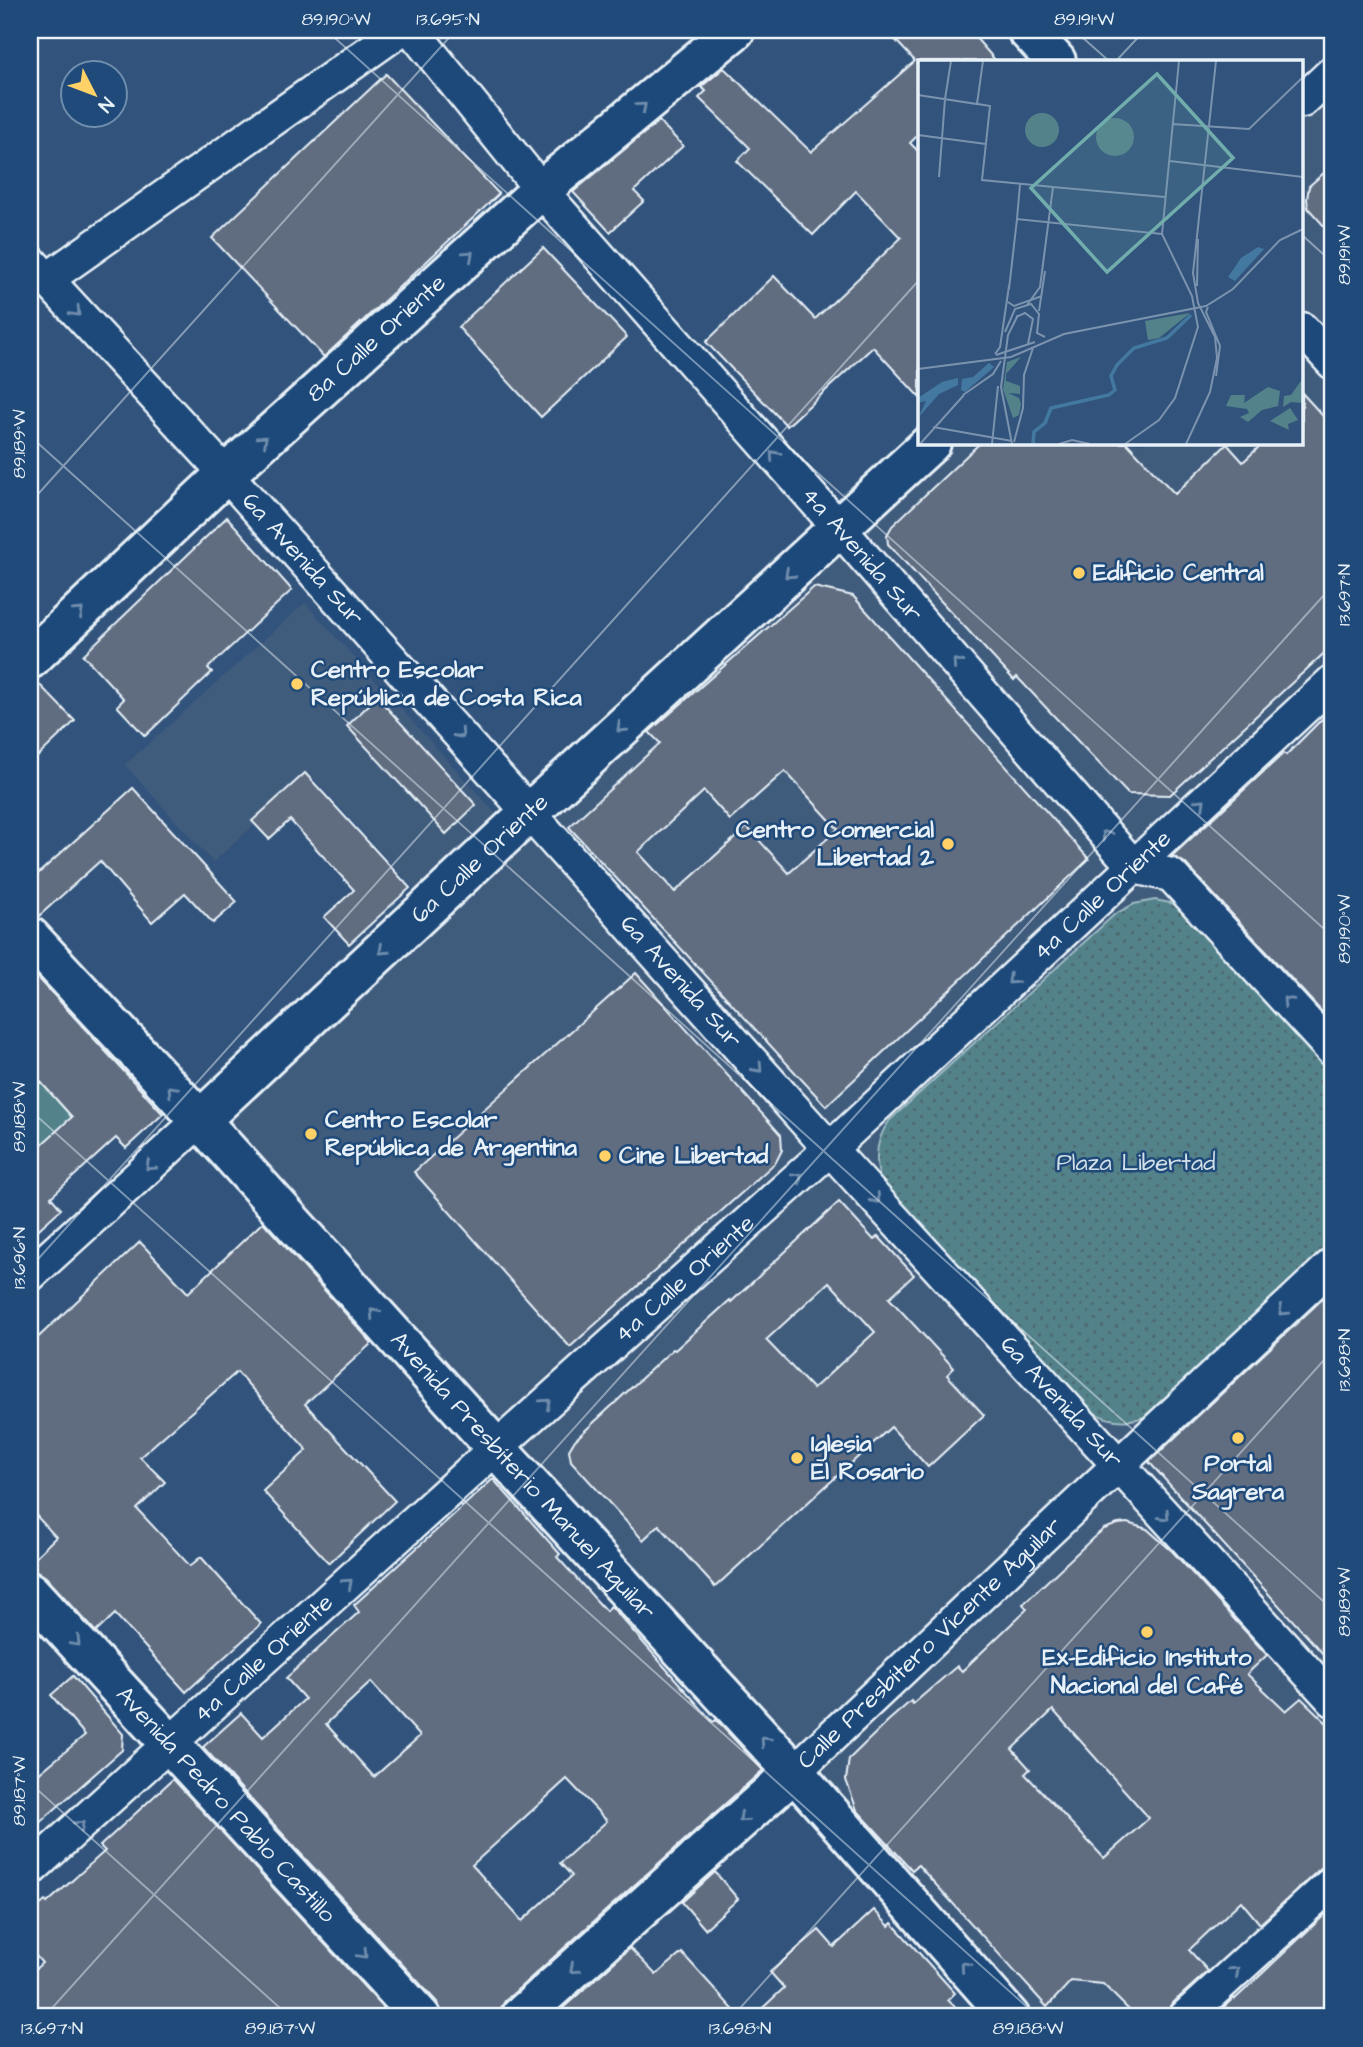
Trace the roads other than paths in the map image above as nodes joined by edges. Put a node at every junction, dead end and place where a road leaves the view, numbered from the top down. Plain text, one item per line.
1 (400, 30) edge
2 (412, 30) edge
3 (736, 30) edge
4 (1027, 30) edge
5 (1055, 60) edge
6 (1333, 72) edge
7 (1304, 99) edge
8 (541, 190) junction
9 (38, 270) edge
10 (1304, 331) edge
11 (1333, 363) edge
12 (930, 444) edge
13 (226, 474) junction
14 (839, 528) junction
15 (30, 659) edge
16 (1333, 681) edge
17 (530, 812) junction
18 (1134, 867) junction
19 (30, 936) edge
20 (1333, 1051) edge
21 (200, 1121) junction
22 (830, 1149) junction
23 (1333, 1264) edge
24 (30, 1275) edge
25 (496, 1448) junction
26 (1119, 1466) junction
27 (30, 1592) edge
28 (1333, 1700) edge
29 (170, 1744) junction
30 (794, 1772) junction
31 (30, 1870) edge
32 (1333, 1882) edge
33 (421, 2017) edge
34 (520, 2017) edge
35 (1010, 2017) edge
36 (1185, 2017) edge

1 - 9 street
2 - 8 street, 4a Avenida Sur
8 -> 3 main road, 8a Calle Oriente
4 - 5 main road
6 - 7 street
13 -> 8 main road, 8a Calle Oriente
14 -> 8 street, 4a Avenida Sur
9 -> 13 street, 6a Avenida Sur
10 - 11 street
12 - 14 main road, 6a Calle Oriente
15 -> 13 main road, 8a Calle Oriente
13 -> 17 street, 6a Avenida Sur
14 -> 17 main road, 6a Calle Oriente
18 -> 14 street, 4a Avenida Sur
18 -> 16 street, 4a Calle Oriente
17 -> 21 main road, 6a Calle Oriente
17 -> 22 street, 6a Avenida Sur
20 -> 18 street
18 -> 22 street, 4a Calle Oriente
21 -> 19 main road, Avenida Presbíterio Manuel Aguilar
21 -> 24 street, 6a Calle Oriente
25 -> 21 main road, Avenida Presbíterio Manuel Aguilar
25 -> 22 street, 4a Calle Oriente
22 -> 26 street, 6a Avenida Sur
23 -> 26 street, Calle Presbítero Vicente Aguilar
29 -> 25 street, 4a Calle Oriente
30 -> 25 main road, Avenida Presbíterio Manuel Aguilar
26 -> 28 street, 6a Avenida Sur
26 - 30 street, Calle Presbítero Vicente Aguilar
27 -> 29 main road, Avenida Pedro Pablo Castillo
31 -> 29 street, 4a Calle Oriente
29 -> 33 main road, Avenida Pedro Pablo Castillo
30 -> 34 main road, Calle Presbítero Vicente Aguilar
35 -> 30 main road, Avenida Presbíterio Manuel Aguilar
36 -> 32 street

